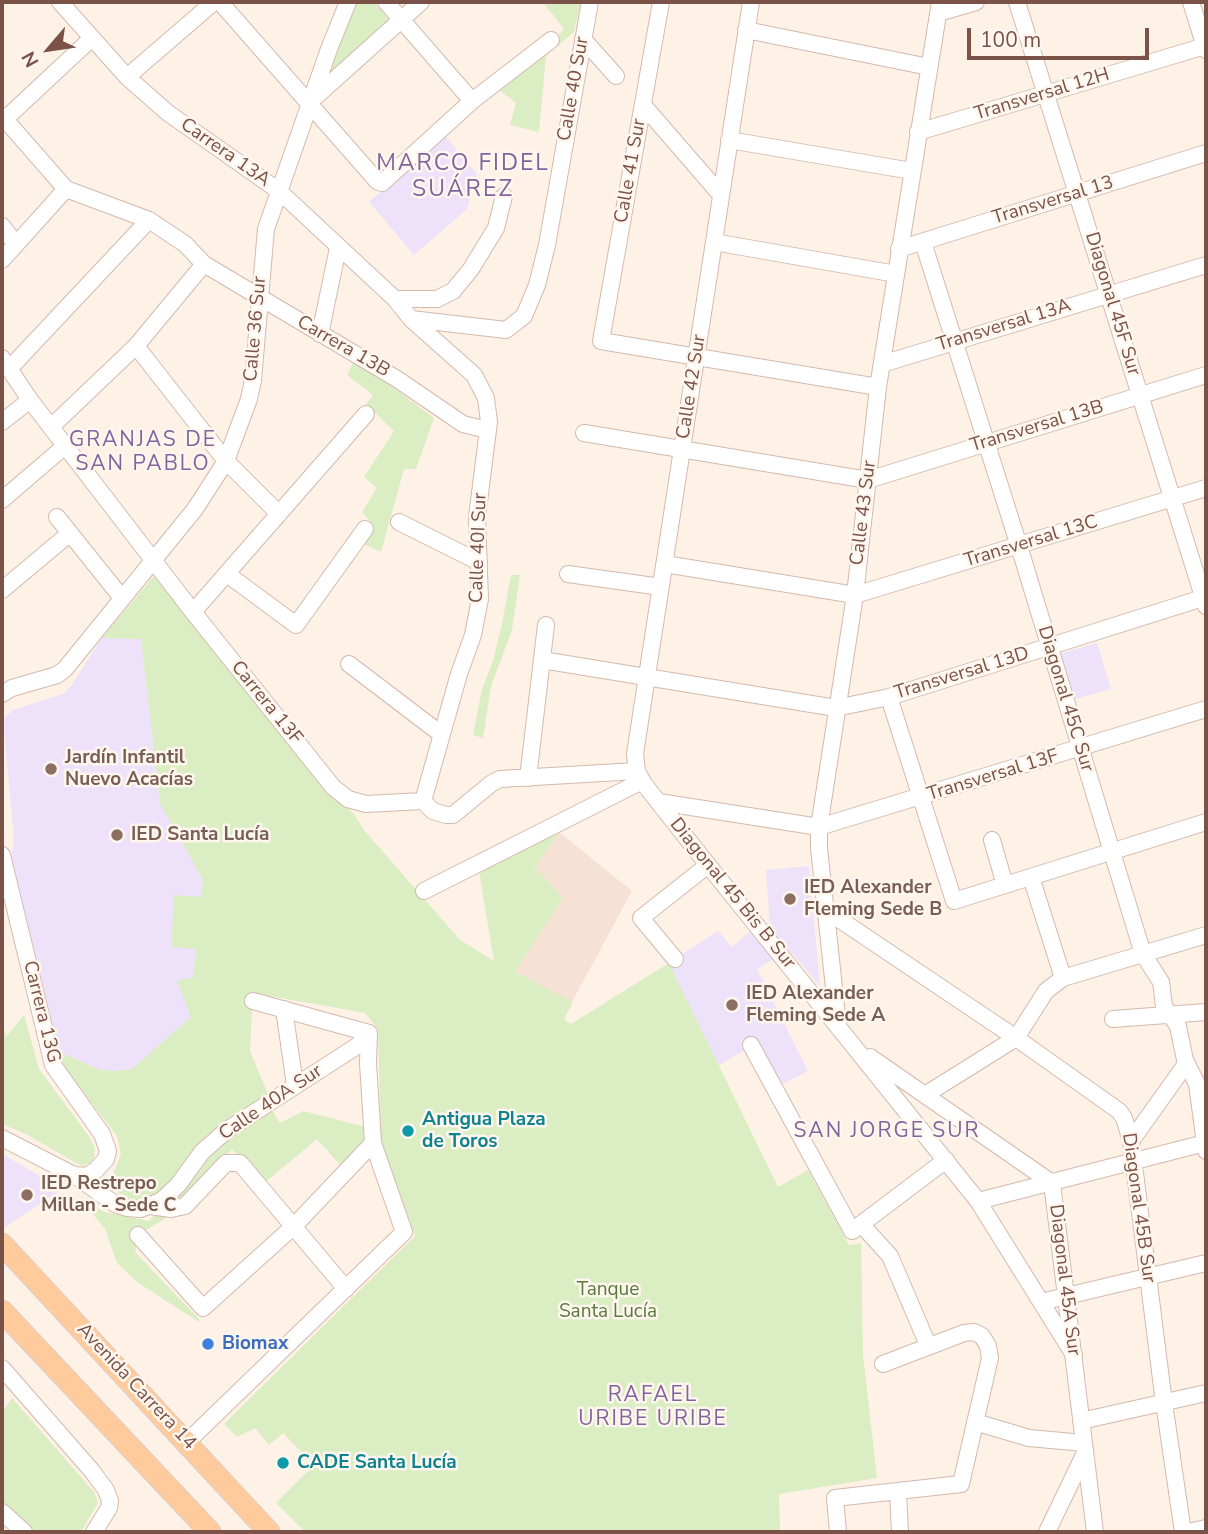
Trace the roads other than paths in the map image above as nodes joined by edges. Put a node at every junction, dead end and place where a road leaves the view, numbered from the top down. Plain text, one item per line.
1 (60, 2) edge
2 (214, 2) edge
3 (220, 2) edge
4 (348, 2) edge
5 (386, 2) edge
6 (421, 2) edge
7 (590, 2) edge
8 (661, 2) edge
9 (751, 2) edge
10 (976, 2) edge
11 (1017, 2) edge
12 (1191, 2) edge
13 (939, 7) edge
14 (400, 18) junction
15 (746, 30) junction
16 (92, 38) junction
17 (583, 39) junction
18 (551, 40) dead end
19 (1206, 48) edge
20 (329, 49) junction
21 (929, 67) junction
22 (346, 68) junction
23 (616, 76) dead end
24 (127, 77) junction
25 (1046, 93) junction
26 (472, 101) junction
27 (311, 102) junction
28 (643, 105) junction
29 (3, 119) edge
30 (918, 132) junction
31 (729, 141) junction
32 (1206, 153) edge
33 (912, 171) junction
34 (66, 189) junction
35 (279, 191) junction
36 (1077, 194) junction
37 (721, 195) junction
38 (504, 196) dead end
39 (149, 220) junction
40 (2, 226) edge
41 (714, 242) junction
42 (923, 242) junction
43 (16, 244) junction
44 (338, 248) junction
45 (899, 249) junction
46 (2, 260) edge
47 (204, 264) junction
48 (1206, 265) edge
49 (895, 274) junction
50 (1109, 294) junction
51 (258, 298) junction
52 (394, 299) junction
53 (411, 319) junction
54 (320, 334) junction
55 (955, 342) junction
56 (135, 346) junction
57 (696, 357) junction
58 (5, 363) edge
59 (882, 364) junction
60 (474, 375) joint
61 (1206, 375) edge
62 (878, 387) junction
63 (1141, 396) junction
64 (30, 400) junction
65 (366, 414) dead end
66 (2, 422) edge
67 (51, 427) junction
68 (487, 430) junction
69 (584, 433) dead end
70 (986, 442) junction
71 (65, 446) junction
72 (682, 449) junction
73 (226, 460) junction
74 (868, 480) junction
75 (1206, 488) edge
76 (1172, 498) junction
77 (2, 500) edge
78 (279, 514) junction
79 (57, 517) dead end
80 (399, 522) dead end
81 (365, 529) dead end
82 (69, 534) junction
83 (1019, 546) junction
84 (153, 561) junction
85 (479, 562) junction
86 (665, 564) junction
87 (226, 574) junction
88 (568, 574) dead end
89 (661, 587) junction
90 (2, 590) edge
91 (855, 595) junction
92 (122, 598) junction
93 (1205, 600) edge
94 (193, 612) junction
95 (546, 625) dead end
96 (1049, 647) junction
97 (542, 660) junction
98 (349, 664) dead end
99 (647, 677) junction
100 (2, 694) edge
101 (888, 697) junction
102 (836, 708) junction
103 (1206, 709) edge
104 (441, 734) junction
105 (1081, 749) junction
106 (640, 776) junction
107 (528, 778) junction
108 (920, 798) junction
109 (423, 801) junction
110 (659, 802) junction
111 (1206, 822) edge
112 (819, 827) junction
113 (992, 840) dead end
114 (1111, 852) junction
115 (2, 855) edge
116 (708, 865) junction
117 (1031, 877) junction
118 (1005, 885) junction
119 (424, 891) dead end
120 (827, 911) junction
121 (1206, 935) edge
122 (1143, 954) junction
123 (675, 959) dead end
124 (1063, 978) junction
125 (253, 1001) dead end
126 (284, 1009) junction
127 (1206, 1012) edge
128 (1172, 1015) junction
129 (1112, 1019) dead end
130 (838, 1026) junction
131 (369, 1033) junction
132 (1016, 1038) junction
133 (751, 1045) dead end
134 (854, 1046) junction
135 (1186, 1064) junction
136 (295, 1086) junction
137 (925, 1095) junction
138 (1205, 1121) edge
139 (2, 1138) edge
140 (1131, 1140) junction
141 (373, 1143) junction
142 (1206, 1147) edge
143 (946, 1160) junction
144 (1133, 1162) junction
145 (74, 1175) junction
146 (1052, 1183) junction
147 (978, 1201) junction
148 (140, 1209) junction
149 (294, 1226) junction
150 (856, 1228) junction
151 (138, 1235) dead end
152 (2, 1244) edge
153 (1206, 1263) edge
154 (1147, 1277) junction
155 (346, 1289) junction
156 (1066, 1296) junction
157 (1041, 1302) junction
158 (2, 1311) edge
159 (928, 1345) junction
160 (1073, 1355) junction
161 (883, 1364) dead end
162 (2, 1368) edge
163 (1206, 1393) edge
164 (1164, 1403) junction
165 (1082, 1421) junction
166 (975, 1422) junction
167 (187, 1442) junction
168 (1085, 1448) junction
169 (898, 1493) junction
170 (2, 1512) edge
171 (1206, 1528) edge
172 (24, 1532) edge
173 (94, 1532) edge
174 (210, 1532) edge
175 (269, 1532) edge
176 (838, 1532) edge
177 (900, 1532) edge
178 (1047, 1532) edge
179 (1095, 1532) edge
180 (1183, 1532) edge
181 (1189, 1532) edge

1 - 16 street, Carrera 13A
2 - 24 street
3 - 27 street
4 - 20 street, Calle 36 Sur
5 - 14 street
6 - 14 street
7 - 17 street, Calle 40 Sur
8 - 28 street, Calle 41 Sur
9 - 15 street, Calle 42 Sur
10 - 13 street
11 - 25 street, Diagonal 45F Sur
12 - 19 street
13 - 21 street, Calle 43 Sur
14 - 22 street
14 - 26 street
15 - 21 street
15 - 31 street, Calle 42 Sur
16 - 24 street, Carrera 13A
16 - 29 street
17 - 23 street
17 - 53 street, Calle 40 Sur
18 - 26 street
19 - 25 street, Transversal 12H
20 - 22 street
20 - 27 street, Calle 36 Sur
21 - 30 street, Calle 43 Sur
22 - 27 street
24 - 35 street, Carrera 13A
25 - 30 street, Transversal 12H
25 - 36 street, Diagonal 45F Sur
26 - 27 street
27 - 35 street, Calle 36 Sur
28 - 37 street
28 - 57 street, Calle 41 Sur
29 - 34 street, Carrera 13B
30 - 33 street, Calle 43 Sur
31 - 33 street
31 - 37 street, Calle 42 Sur
32 - 36 street, Transversal 13
33 - 45 street, Calle 43 Sur
34 - 39 street, Carrera 13B
34 - 43 street
35 - 44 street, Carrera 13A
35 - 51 street, Calle 36 Sur
36 - 42 street, Transversal 13
36 - 50 street, Diagonal 45F Sur
37 - 41 street, Calle 42 Sur
38 - 52 street
39 - 47 street, Carrera 13B
39 - 58 street
40 - 43 street
41 - 49 street
41 - 57 street, Calle 42 Sur
42 - 45 street, Transversal 13
42 - 55 street, Diagonal 45C Sur
43 - 46 street
44 - 52 street, Carrera 13A
44 - 54 street
45 - 49 street, Calle 43 Sur
47 - 51 street, Carrera 13B
47 - 56 street
48 - 50 street, Transversal 13A
49 - 59 street, Calle 43 Sur
50 - 55 street, Transversal 13A
50 - 63 street, Diagonal 45F Sur
51 - 54 street, Carrera 13B
51 - 73 street, Calle 36 Sur
52 - 53 street, Carrera 13A
53 - 60 street, Carrera 13A
54 - 68 street, Carrera 13B
55 - 59 street, Transversal 13A
55 - 70 street, Diagonal 45C Sur
56 - 67 street
56 - 73 street
57 - 62 street
57 - 72 street, Calle 42 Sur
58 - 64 street, Carrera 13F
59 - 62 street, Calle 43 Sur
60 - 68 street, Calle 40I Sur
61 - 63 street, Transversal 13B
62 - 74 street, Calle 43 Sur
63 - 70 street, Transversal 13B
63 - 76 street, Diagonal 45F Sur
64 - 66 street
64 - 67 street, Carrera 13F
65 - 78 street
67 - 71 street, Carrera 13F
68 - 85 street, Calle 40I Sur
69 - 72 street
70 - 74 street, Transversal 13B
70 - 83 street, Diagonal 45C Sur
71 - 77 street
71 - 84 street, Carrera 13F
72 - 74 street
72 - 86 street, Calle 42 Sur
73 - 78 street
73 - 84 street, Calle 36 Sur
74 - 91 street, Calle 43 Sur
75 - 76 street, Transversal 13C
76 - 83 street, Transversal 13C
76 - 93 street, Diagonal 45F Sur
78 - 87 street
79 - 82 street
80 - 85 street
81 - 87 street
82 - 90 street
82 - 92 street
83 - 91 street, Transversal 13C
83 - 96 street, Diagonal 45C Sur
84 - 92 street, Calle 36 Sur
84 - 94 street, Carrera 13F
85 - 104 street, Calle 40I Sur
86 - 89 street, Calle 42 Sur
86 - 91 street
87 - 94 street
88 - 89 street
89 - 99 street, Calle 42 Sur
91 - 102 street, Calle 43 Sur
92 - 100 street, Calle 36 Sur
93 - 96 street, Transversal 13D
94 - 109 street, Carrera 13F
95 - 97 street
96 - 101 street, Transversal 13D
96 - 105 street, Diagonal 45C Sur
97 - 99 street
97 - 107 street
98 - 104 street
99 - 102 street
99 - 106 street, Calle 42 Sur
101 - 102 street, Transversal 13D
101 - 108 street
102 - 112 street, Calle 43 Sur
103 - 105 street, Transversal 13F
104 - 109 street, Calle 40I Sur
105 - 108 street, Transversal 13F
105 - 114 street, Diagonal 45C Sur
106 - 107 street, Carrera 13F
106 - 110 street, Diagonal 45 Bis B Sur
106 - 119 street
107 - 109 street, Carrera 13F
108 - 112 street, Transversal 13F
108 - 118 street
110 - 112 street
110 - 116 street, Diagonal 45 Bis B Sur
111 - 114 street
112 - 120 street, Calle 43 Sur
113 - 118 street
114 - 117 street
114 - 122 street, Diagonal 45C Sur
115 - 145 street, Carrera 13G
116 - 123 street
116 - 130 street, Diagonal 45 Bis B Sur
117 - 118 street
117 - 124 street
120 - 130 street, Calle 43 Sur
120 - 132 street, Diagonal 45B Sur
121 - 122 street
122 - 124 street
122 - 128 street, Diagonal 45C Sur
124 - 132 street
125 - 126 street
126 - 131 street
126 - 136 street
127 - 128 street
128 - 129 street
128 - 135 street, Diagonal 45C Sur
130 - 134 street, Diagonal 45 Bis B Sur
131 - 136 street, Calle 40A Sur
131 - 141 street
132 - 137 street
132 - 140 street, Diagonal 45B Sur
133 - 150 street
134 - 137 street, Diagonal 45A Sur
134 - 143 street, Diagonal 45 Bis B Sur
135 - 138 street, Diagonal 45C Sur
135 - 140 street
136 - 148 street, Calle 40A Sur
137 - 146 street, Diagonal 45A Sur
138 - 142 street, Diagonal 45C Sur
139 - 145 street
140 - 144 street, Diagonal 45B Sur
141 - 149 street
141 - 155 street
142 - 144 street
143 - 147 street, Diagonal 45 Bis B Sur
143 - 150 street
144 - 146 street
144 - 154 street, Diagonal 45B Sur
145 - 148 street
146 - 147 street
146 - 156 street, Diagonal 45A Sur
147 - 157 street, Diagonal 45 Bis B Sur
148 - 149 street
149 - 151 street
149 - 155 street
150 - 159 street
152 - 167 main road, Avenida Carrera 14
153 - 154 street
154 - 156 street
154 - 164 street, Diagonal 45B Sur
155 - 167 street
156 - 157 street
156 - 160 street, Diagonal 45A Sur
157 - 160 street, Diagonal 45 Bis B Sur
158 - 174 main road
159 - 161 street
159 - 166 street
160 - 165 street, Diagonal 45A Sur
162 - 173 street
163 - 164 street
164 - 165 street
164 - 180 street, Diagonal 45B Sur
165 - 168 street, Diagonal 45A Sur
166 - 168 street
166 - 169 street
167 - 175 main road, Avenida Carrera 14
168 - 178 street
168 - 179 street, Diagonal 45A Sur
169 - 176 street
169 - 177 street
170 - 172 street
171 - 181 street

